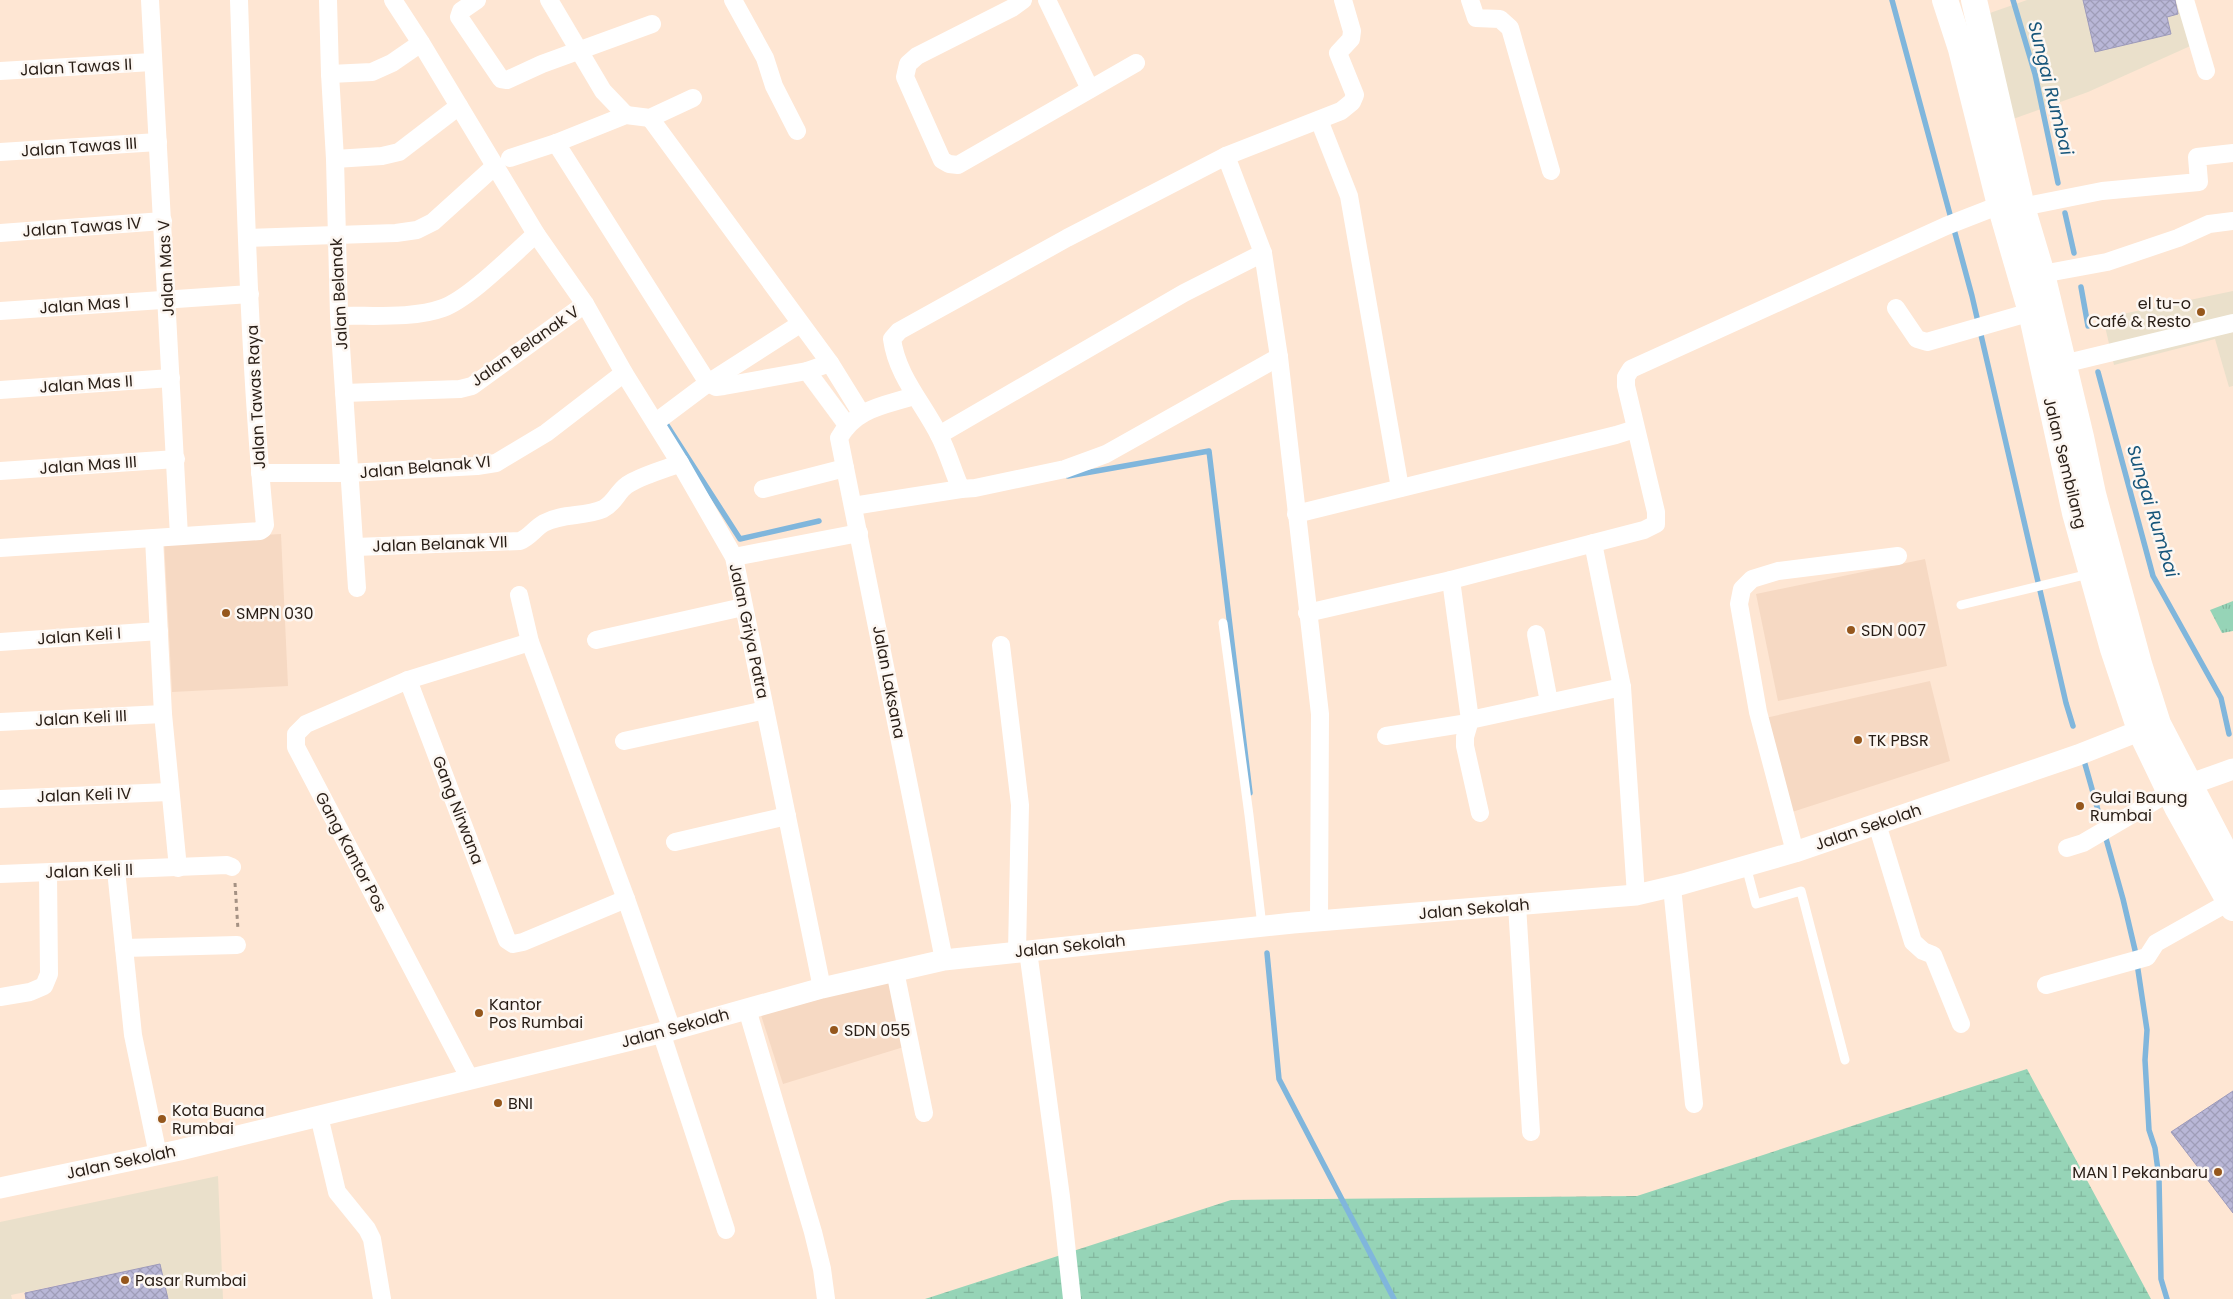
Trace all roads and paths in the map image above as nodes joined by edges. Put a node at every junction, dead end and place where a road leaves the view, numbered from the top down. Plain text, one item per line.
1 (150, 0) edge
2 (239, 0) edge
3 (329, 0) edge
4 (393, 0) edge
5 (478, 0) edge
6 (549, 0) edge
7 (733, 0) edge
8 (1023, 0) edge
9 (1047, 0) edge
10 (1343, 0) edge
11 (1470, 0) edge
12 (1945, 0) edge
13 (2185, 0) edge
14 (1977, 1) edge
15 (652, 24) dead end
16 (421, 43) junction
17 (579, 50) junction
18 (152, 62) junction
19 (1136, 63) dead end
20 (2206, 71) dead end
21 (0, 72) edge
22 (330, 74) junction
23 (1090, 89) junction
24 (693, 98) dead end
25 (459, 106) junction
26 (626, 115) junction
27 (650, 118) junction
28 (1319, 120) junction
29 (797, 131) dead end
30 (158, 142) junction
31 (556, 143) junction
32 (0, 152) edge
33 (2233, 153) edge
34 (1226, 156) junction
35 (335, 159) junction
36 (502, 162) junction
37 (1551, 171) dead end
38 (2011, 206) junction
39 (163, 221) junction
40 (2233, 221) edge
41 (0, 233) edge
42 (536, 234) junction
43 (336, 235) junction
44 (247, 238) junction
45 (1263, 253) junction
46 (2042, 274) junction
47 (250, 294) junction
48 (167, 298) junction
49 (585, 304) junction
50 (1896, 308) dead end
51 (0, 311) edge
52 (2031, 312) junction
53 (339, 316) junction
54 (2233, 323) edge
55 (800, 324) junction
56 (1279, 357) junction
57 (830, 364) junction
58 (2063, 364) junction
59 (807, 371) junction
60 (624, 373) junction
61 (171, 378) junction
62 (708, 383) junction
63 (0, 390) edge
64 (344, 392) junction
65 (914, 396) junction
66 (861, 413) junction
67 (661, 419) junction
68 (847, 425) junction
69 (1635, 429) junction
70 (939, 435) junction
71 (176, 459) junction
72 (680, 463) junction
73 (845, 468) junction
74 (0, 471) edge
75 (260, 473) junction
76 (348, 473) junction
77 (1400, 488) junction
78 (763, 489) dead end
79 (961, 489) junction
80 (853, 506) junction
81 (1296, 514) junction
82 (859, 533) junction
83 (179, 536) junction
84 (154, 538) junction
85 (1593, 543) junction
86 (355, 547) junction
87 (0, 548) edge
88 (734, 556) junction
89 (1898, 556) dead end
90 (2093, 573) junction
91 (1451, 580) junction
92 (357, 588) dead end
93 (519, 595) dead end
94 (1961, 605) dead end
95 (743, 607) junction
96 (1307, 613) junction
97 (1223, 623) dead end
98 (159, 631) junction
99 (1536, 634) dead end
100 (596, 640) dead end
101 (0, 642) edge
102 (530, 642) junction
103 (1000, 645) dead end
104 (408, 680) junction
105 (1622, 687) junction
106 (1549, 702) junction
107 (765, 710) junction
108 (163, 714) junction
109 (0, 722) edge
110 (1469, 722) junction
111 (2149, 727) junction
112 (1386, 736) dead end
113 (624, 741) dead end
114 (2233, 769) edge
115 (2179, 788) junction
116 (169, 792) junction
117 (0, 799) edge
118 (1480, 813) dead end
119 (787, 816) junction
120 (1877, 824) junction
121 (675, 842) dead end
122 (2067, 848) dead end
123 (1795, 852) junction
124 (232, 866) joint
125 (1746, 866) junction
126 (178, 868) junction
127 (2233, 868) edge
128 (116, 870) junction
129 (48, 873) junction
130 (0, 874) edge
131 (1672, 887) junction
132 (1636, 895) junction
133 (626, 899) junction
134 (2231, 905) edge
135 (1517, 906) junction
136 (1319, 921) junction
137 (1264, 926) junction
138 (237, 945) joint
139 (124, 948) junction
140 (1022, 951) junction
141 (944, 960) junction
142 (895, 971) junction
143 (2046, 985) dead end
144 (822, 988) junction
145 (0, 997) edge
146 (747, 1009) junction
147 (1961, 1024) dead end
148 (667, 1031) junction
149 (1845, 1060) dead end
150 (470, 1079) junction
151 (1694, 1104) dead end
152 (924, 1112) dead end
153 (319, 1116) junction
154 (1531, 1132) dead end
155 (158, 1155) junction
156 (0, 1188) edge
157 (726, 1230) dead end
158 (382, 1299) edge
159 (826, 1299) edge
160 (1072, 1299) edge

1 - 18 street, Jalan Mas V
2 - 44 street, Jalan Tawas Raya
3 - 22 street, Jalan Belanak
4 - 16 street, Jalan Griya Patra
5 - 17 street
6 - 17 street
7 - 29 street
8 - 23 street
9 - 23 street
10 - 28 street
11 - 37 street
12 - 38 main road, Jalan Sembilang
13 - 20 street
14 - 38 main road, Jalan Sembilang
15 - 17 street
16 - 22 street
16 - 25 street, Jalan Griya Patra
17 - 26 street
18 - 21 street, Jalan Tawas II
18 - 30 street, Jalan Mas V
19 - 23 street
22 - 35 street, Jalan Belanak
24 - 27 street
25 - 35 street
25 - 36 street, Jalan Griya Patra
26 - 27 street
26 - 31 street
27 - 55 street
28 - 34 street
28 - 77 street
30 - 32 street, Jalan Tawas III
30 - 39 street, Jalan Mas V
31 - 36 street
31 - 62 street
33 - 38 street
34 - 45 street
34 - 65 street
35 - 43 street, Jalan Belanak
36 - 42 street, Jalan Griya Patra
36 - 43 street
38 - 46 main road, Jalan Sembilang
38 - 52 main road, Jalan Sembilang
38 - 69 street
39 - 41 street, Jalan Tawas IV
39 - 48 street, Jalan Mas V
40 - 46 street
42 - 49 street, Jalan Griya Patra
42 - 53 street
43 - 44 street
43 - 53 street, Jalan Belanak
44 - 47 street, Jalan Tawas Raya
45 - 56 street
45 - 70 street
46 - 58 main road, Jalan Sembilang
47 - 48 street, Jalan Mas I
47 - 75 street, Jalan Tawas Raya
48 - 51 street, Jalan Mas I
48 - 61 street, Jalan Mas V
49 - 60 street, Jalan Griya Patra
49 - 64 street, Jalan Belanak V
50 - 52 street
52 - 90 main road, Jalan Sembilang
53 - 64 street, Jalan Belanak
54 - 58 street
55 - 57 street
55 - 62 street
56 - 79 street
56 - 81 street
57 - 59 street
57 - 66 street
58 - 111 main road, Jalan Sembilang
59 - 62 street
59 - 68 street
60 - 67 street, Jalan Griya Patra
60 - 76 street, Jalan Belanak VI
61 - 63 street, Jalan Mas II
61 - 71 street, Jalan Mas V
62 - 67 street
64 - 76 street, Jalan Belanak
65 - 66 street
65 - 70 street
66 - 68 street
67 - 72 street, Jalan Griya Patra
68 - 73 street, Jalan Laksana
69 - 77 street
69 - 85 street
70 - 79 street
71 - 74 street, Jalan Mas III
71 - 83 street, Jalan Mas V
72 - 86 street, Jalan Belanak VII
72 - 88 street, Jalan Griya Patra
73 - 78 street
73 - 80 street, Jalan Laksana
75 - 76 street, Jalan Belanak VI
75 - 83 street, Jalan Tawas Raya
76 - 86 street, Jalan Belanak
77 - 81 street
79 - 80 street
80 - 82 street, Jalan Laksana
81 - 96 street
82 - 88 street
82 - 141 street, Jalan Laksana
83 - 84 street, Jalan Tawas Raya
84 - 87 street, Jalan Tawas Raya
84 - 98 street
85 - 91 street
85 - 105 street
86 - 92 street, Jalan Belanak
88 - 95 street, Jalan Griya Patra
89 - 123 street
90 - 94 lane
90 - 111 main road, Jalan Sembilang
91 - 96 street
91 - 110 street
93 - 102 street
95 - 100 street
95 - 107 street, Jalan Griya Patra
96 - 136 street
97 - 137 lane
98 - 101 street, Jalan Keli I
98 - 108 street
99 - 106 street
102 - 104 street
102 - 133 street
103 - 140 street
104 - 133 street, Gang Nirwana
104 - 150 street, Gang Kantor Pos
105 - 106 street
105 - 132 street
106 - 110 street
107 - 113 street
107 - 119 street, Jalan Griya Patra
108 - 109 street, Jalan Keli III
108 - 116 street
110 - 112 street
110 - 118 street
111 - 115 main road, Jalan Sembilang
111 - 120 street, Jalan Sekolah
114 - 115 street
115 - 122 street
115 - 127 main road, Jalan Sembilang
115 - 134 main road, Jalan Sembilang
116 - 117 street, Jalan Keli IV
116 - 126 street
119 - 121 street
119 - 144 street, Jalan Griya Patra
120 - 123 street, Jalan Sekolah
120 - 147 street
123 - 125 street, Jalan Sekolah
124 - 126 street, Jalan Keli II
124 - 138 path
125 - 131 street, Jalan Sekolah
125 - 149 lane
126 - 128 street, Jalan Keli II
128 - 129 street, Jalan Keli II
128 - 139 street
129 - 130 street, Jalan Keli II
129 - 145 street
131 - 132 street, Jalan Sekolah
131 - 151 street
132 - 135 street, Jalan Sekolah
133 - 148 street
134 - 143 street
135 - 136 street, Jalan Sekolah
135 - 154 street
136 - 137 street, Jalan Sekolah
137 - 140 street, Jalan Sekolah
138 - 139 street
139 - 155 street
140 - 141 street, Jalan Sekolah
140 - 160 street
141 - 142 street, Jalan Sekolah
142 - 144 street, Jalan Sekolah
142 - 152 street
144 - 146 street, Jalan Sekolah
146 - 148 street, Jalan Sekolah
146 - 159 street
148 - 150 street, Jalan Sekolah
148 - 157 street
150 - 153 street, Jalan Sekolah
153 - 155 street, Jalan Sekolah
153 - 158 street
155 - 156 street, Jalan Sekolah

